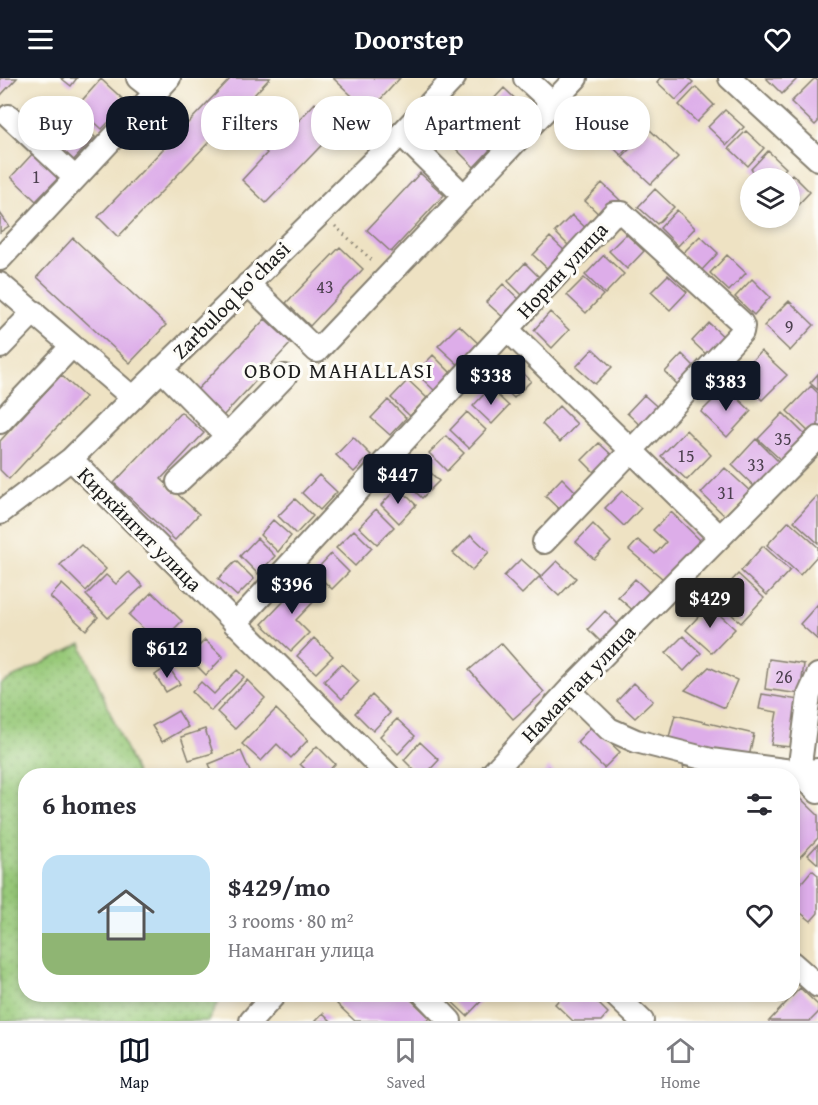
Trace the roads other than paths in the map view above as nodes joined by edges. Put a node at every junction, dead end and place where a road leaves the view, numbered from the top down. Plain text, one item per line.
1 (138, 78) edge
2 (454, 78) edge
3 (525, 78) edge
4 (576, 78) edge
5 (730, 78) edge
6 (162, 85) edge
7 (552, 104) junction
8 (9, 116) dead end
9 (401, 134) junction
10 (818, 159) edge
11 (75, 178) junction
12 (464, 196) junction
13 (0, 259) edge
14 (0, 284) edge
15 (248, 284) junction
16 (34, 312) junction
17 (507, 329) junction
18 (72, 346) junction
19 (0, 348) edge
20 (161, 369) junction
21 (285, 376) dead end
22 (133, 398) junction
23 (0, 422) edge
24 (227, 436) junction
25 (818, 438) edge
26 (632, 451) junction
27 (71, 459) junction
28 (178, 482) dead end
29 (3, 506) edge
30 (720, 537) junction
31 (544, 542) dead end
32 (235, 624) junction
33 (818, 675) edge
34 (569, 690) junction
35 (381, 768) edge
36 (497, 768) edge
37 (782, 768) edge
38 (808, 771) edge
39 (818, 792) edge
40 (800, 970) edge
41 (818, 986) edge
42 (269, 1002) edge
43 (432, 1002) edge
44 (622, 1002) edge
45 (255, 1019) edge
46 (450, 1021) edge
47 (642, 1021) edge

1 - 6 street
2 - 9 street, Zarbuloq ko'chasi
3 - 7 street
4 - 7 street
5 - 10 street
6 - 11 street
7 - 12 street
8 - 11 street
9 - 12 street
9 - 15 street, Zarbuloq ko'chasi
11 - 13 street
12 - 15 street
14 - 16 street
15 - 20 street, Zarbuloq ko'chasi
16 - 18 street
16 - 19 street
17 - 26 street
17 - 26 street, Норин улица
17 - 32 street, Норин улица
18 - 22 street
18 - 23 street
20 - 22 street, Zarbuloq ko'chasi
20 - 24 street
21 - 24 street
22 - 27 street, Zarbuloq ko'chasi
24 - 28 street
25 - 30 street, Наманган улица
26 - 30 street
26 - 31 street
27 - 29 street, Zarbuloq ko'chasi
27 - 32 street, Киркйигит улица
30 - 34 street, Наманган улица
32 - 35 street, Киркйигит улица
33 - 38 street
34 - 36 street, Наманган улица
34 - 37 street
38 - 39 street
40 - 41 street
42 - 45 street
43 - 46 street
44 - 47 street

